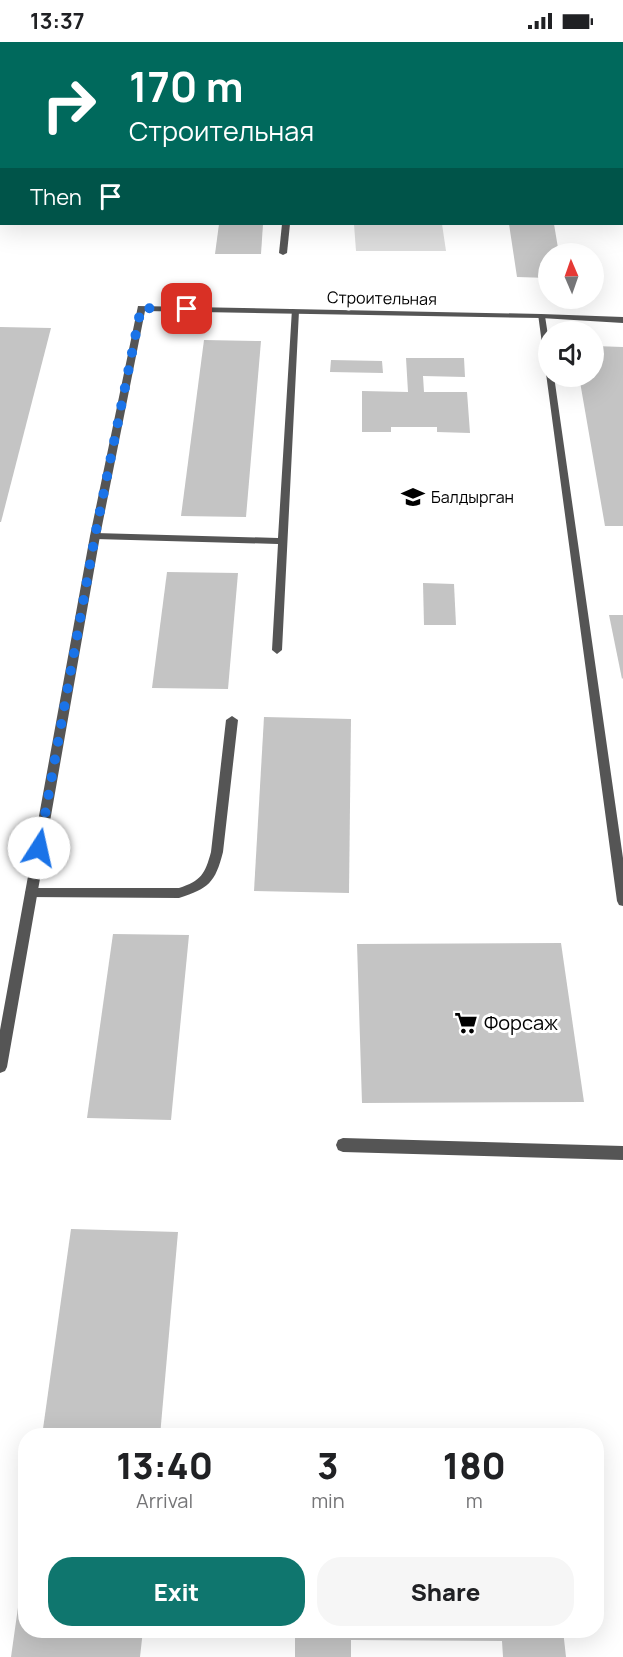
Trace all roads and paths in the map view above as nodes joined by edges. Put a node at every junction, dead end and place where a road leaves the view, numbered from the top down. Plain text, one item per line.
1 (286, 225) edge
2 (283, 253) dead end
3 (295, 311) junction
4 (541, 316) junction
5 (623, 320) edge
6 (542, 321) edge
7 (552, 387) edge
8 (95, 536) junction
9 (281, 541) junction
10 (277, 650) dead end
11 (232, 720) dead end
12 (31, 893) junction
13 (623, 901) edge
14 (0, 1067) edge
15 (343, 1145) dead end
16 (623, 1153) edge

1 - 2 street
3 - 4 street, Строительная
3 - 8 street, Строительная
3 - 9 street
4 - 5 street, Строительная
4 - 6 street
7 - 13 street
8 - 9 street
8 - 12 street
9 - 10 street
11 - 12 street
12 - 14 street
15 - 16 street

